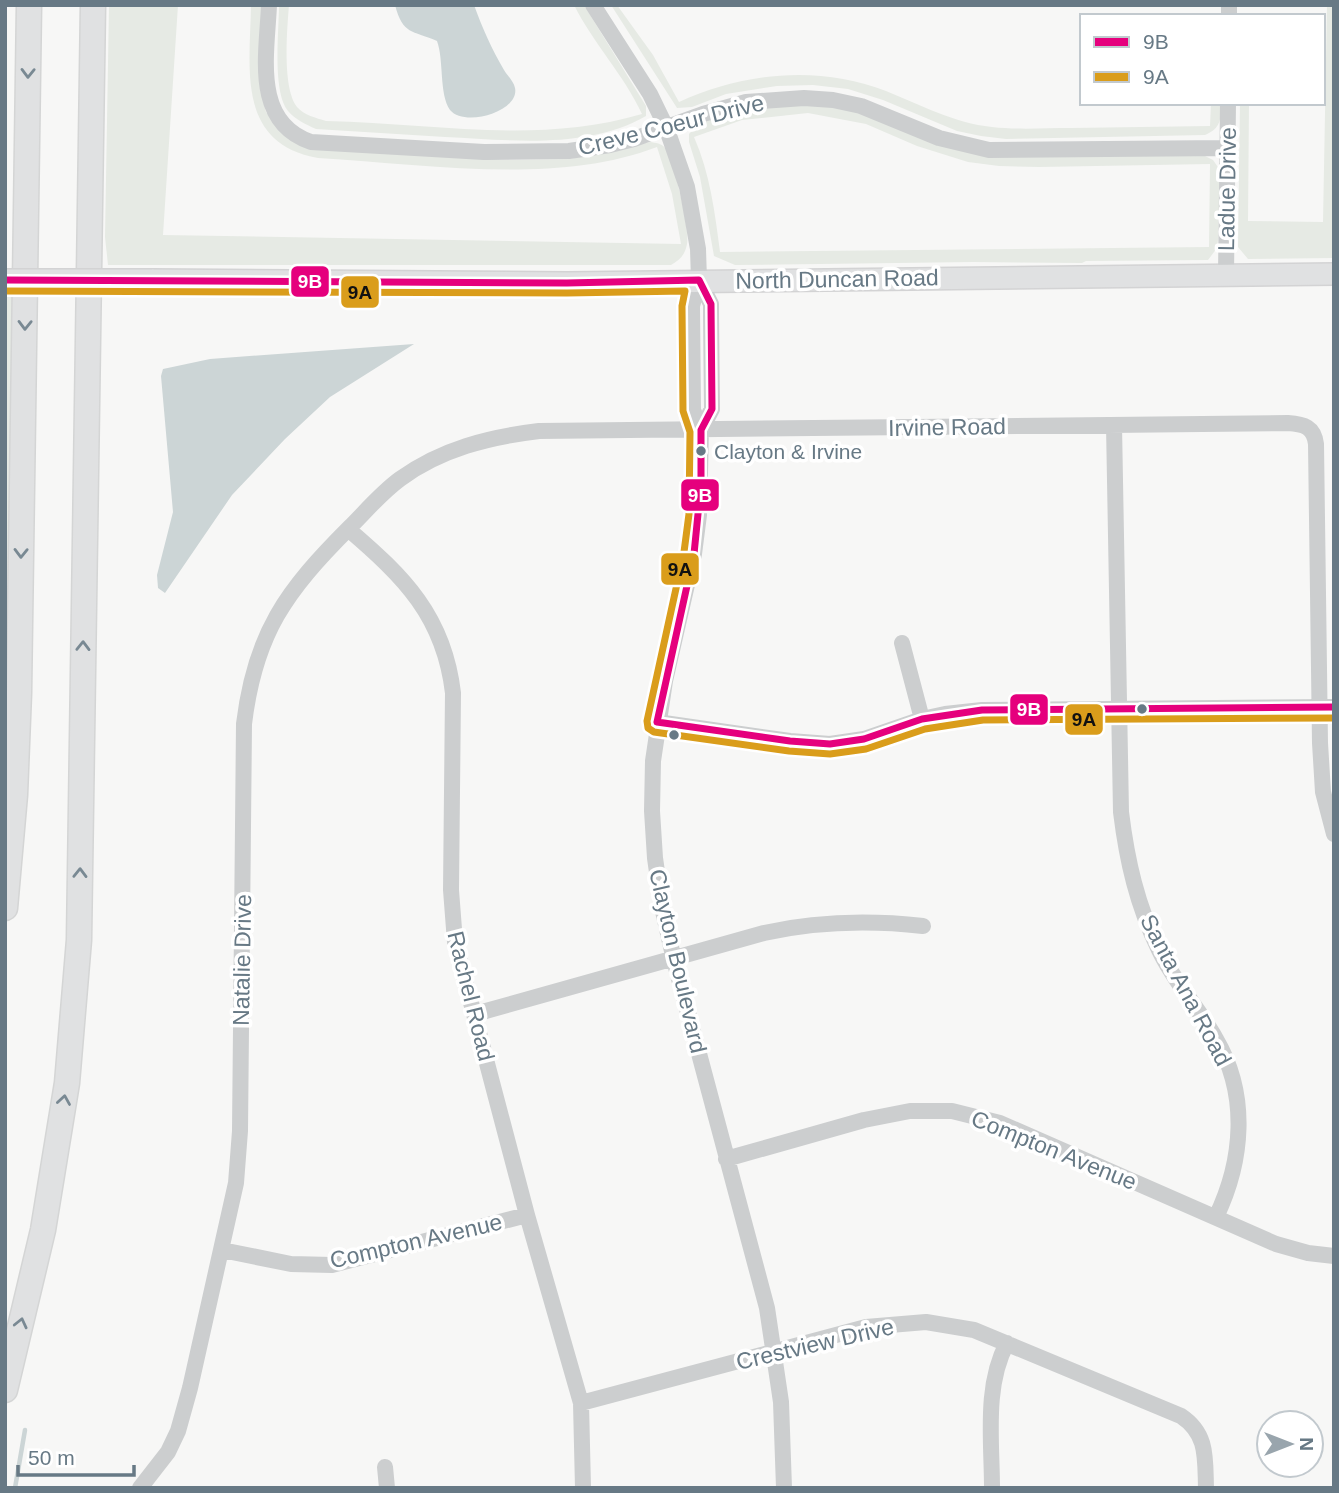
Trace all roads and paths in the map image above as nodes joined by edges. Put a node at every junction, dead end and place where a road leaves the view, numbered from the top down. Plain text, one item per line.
1 (29, 5) edge
2 (93, 5) edge
3 (269, 5) edge
4 (593, 5) edge
5 (1228, 105) edge
6 (666, 127) junction
7 (1227, 148) junction
8 (1334, 274) edge
9 (1226, 275) junction
10 (699, 280) junction
11 (5, 281) edge
12 (1114, 425) junction
13 (701, 430) junction
14 (1317, 444) junction
15 (1334, 444) edge
16 (406, 475) joint
17 (348, 529) junction
18 (1326, 564) edge
19 (902, 643) dead end
20 (1119, 707) junction
21 (1327, 707) edge
22 (922, 719) junction
23 (657, 722) junction
24 (1334, 834) edge
25 (5, 908) edge
26 (923, 926) dead end
27 (674, 960) junction
28 (475, 1014) junction
29 (726, 1159) junction
30 (527, 1215) junction
31 (1216, 1217) junction
32 (222, 1251) junction
33 (1334, 1256) edge
34 (1007, 1343) junction
35 (774, 1352) junction
36 (5, 1390) edge
37 (580, 1403) junction
38 (384, 1466) dead end
39 (144, 1487) edge
40 (387, 1488) edge
41 (583, 1488) edge
42 (784, 1488) edge
43 (992, 1488) edge
44 (1206, 1488) edge

1 -> 25 highway
36 -> 2 highway
3 - 6 street, Creve Coeur Drive
4 - 6 street, Clayton Boulevard
5 - 7 street, Ladue Drive
6 - 7 street, Creve Coeur Drive
6 - 10 street, Clayton Boulevard
7 - 9 street, Ladue Drive
8 - 9 main road, North Duncan Road
9 - 10 main road, North Duncan Road
10 - 11 main road, North Duncan Road, bridge
10 - 13 street, Clayton Boulevard
12 - 13 street, Irvine Road
12 - 14 street, Irvine Road
12 - 20 street, Santa Ana Road
13 - 16 street, Irvine Road
13 - 23 street, Clayton Boulevard
14 - 15 street
14 - 18 street
16 - 17 street, Natalie Drive
17 - 28 street, Rachel Road
17 - 32 street, Natalie Drive
18 - 21 street
19 - 22 street
20 - 21 street
20 - 22 street
20 - 31 street, Santa Ana Road
21 - 24 street
22 - 23 street
23 - 27 street, Clayton Boulevard
26 - 27 street
27 - 28 street
27 - 29 street, Clayton Boulevard
28 - 30 street, Rachel Road
29 - 31 street, Compton Avenue
29 - 35 street, Clayton Boulevard
30 - 32 street, Compton Avenue
30 - 37 street, Rachel Road
31 - 33 street, Compton Avenue
32 - 39 street, Natalie Drive
34 - 35 street, Crestview Drive
34 - 43 street
34 - 44 street, Crestview Drive
35 - 37 street, Crestview Drive
35 - 42 street, Clayton Boulevard
37 - 41 street, Rachel Road
38 - 40 street

